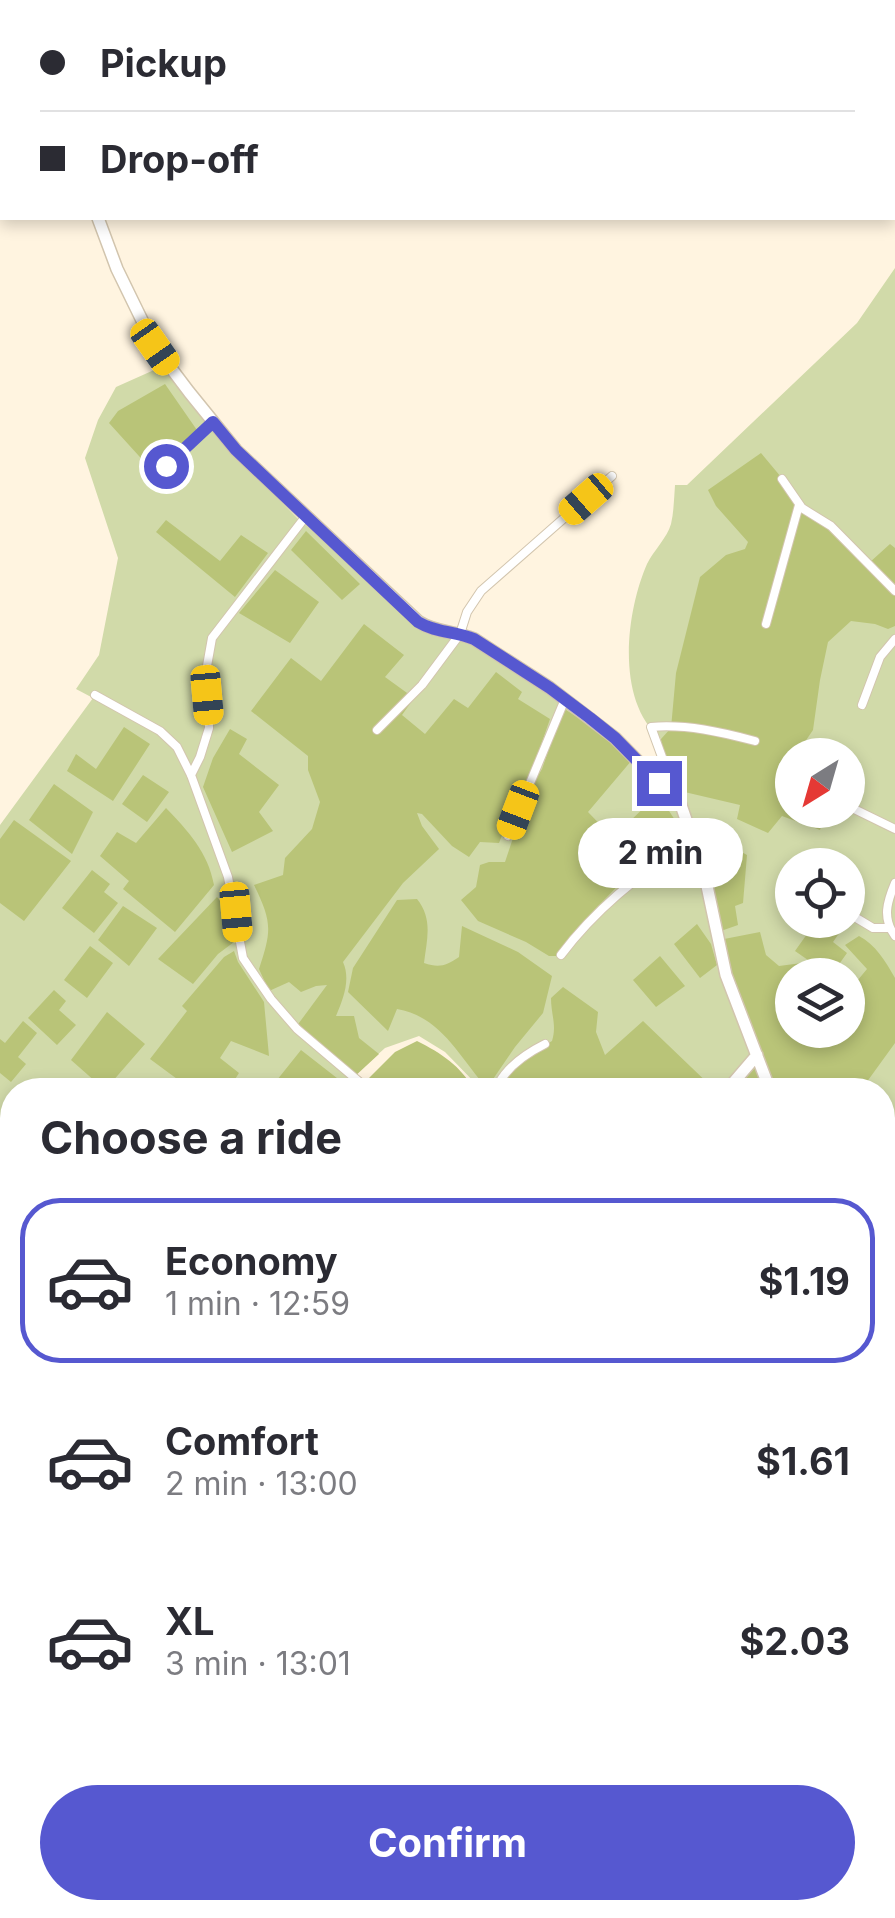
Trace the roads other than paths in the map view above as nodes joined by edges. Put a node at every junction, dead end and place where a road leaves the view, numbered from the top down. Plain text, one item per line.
1 (99, 220) edge
2 (213, 422) junction
3 (166, 466) dead end
4 (612, 476) dead end
5 (782, 479) dead end
6 (799, 505) junction
7 (306, 516) junction
8 (895, 591) edge
9 (766, 624) dead end
10 (460, 634) junction
11 (895, 639) edge
12 (95, 696) dead end
13 (565, 699) junction
14 (862, 705) dead end
15 (377, 730) dead end
16 (755, 741) dead end
17 (191, 776) junction
18 (681, 805) junction
19 (865, 814) edge
20 (895, 829) edge
21 (508, 836) dead end
22 (694, 839) junction
23 (895, 883) edge
24 (865, 924) edge
25 (892, 932) edge
26 (562, 955) dead end
27 (545, 1044) dead end
28 (757, 1055) junction
29 (355, 1078) edge
30 (501, 1078) edge
31 (738, 1078) edge
32 (766, 1078) edge

1 - 2 street
2 - 3 street
2 - 7 street
4 - 10 street
5 - 6 street
6 - 8 street
6 - 9 street
7 - 10 street
7 - 17 street
10 - 13 street
10 - 15 street
11 - 14 street
12 - 17 street
13 - 18 street
13 - 21 street
16 - 18 street
17 - 29 street
18 - 22 street
19 - 20 street
22 - 26 street
22 - 28 street
23 - 25 street
24 - 25 street
27 - 30 street
28 - 31 street
28 - 32 street

